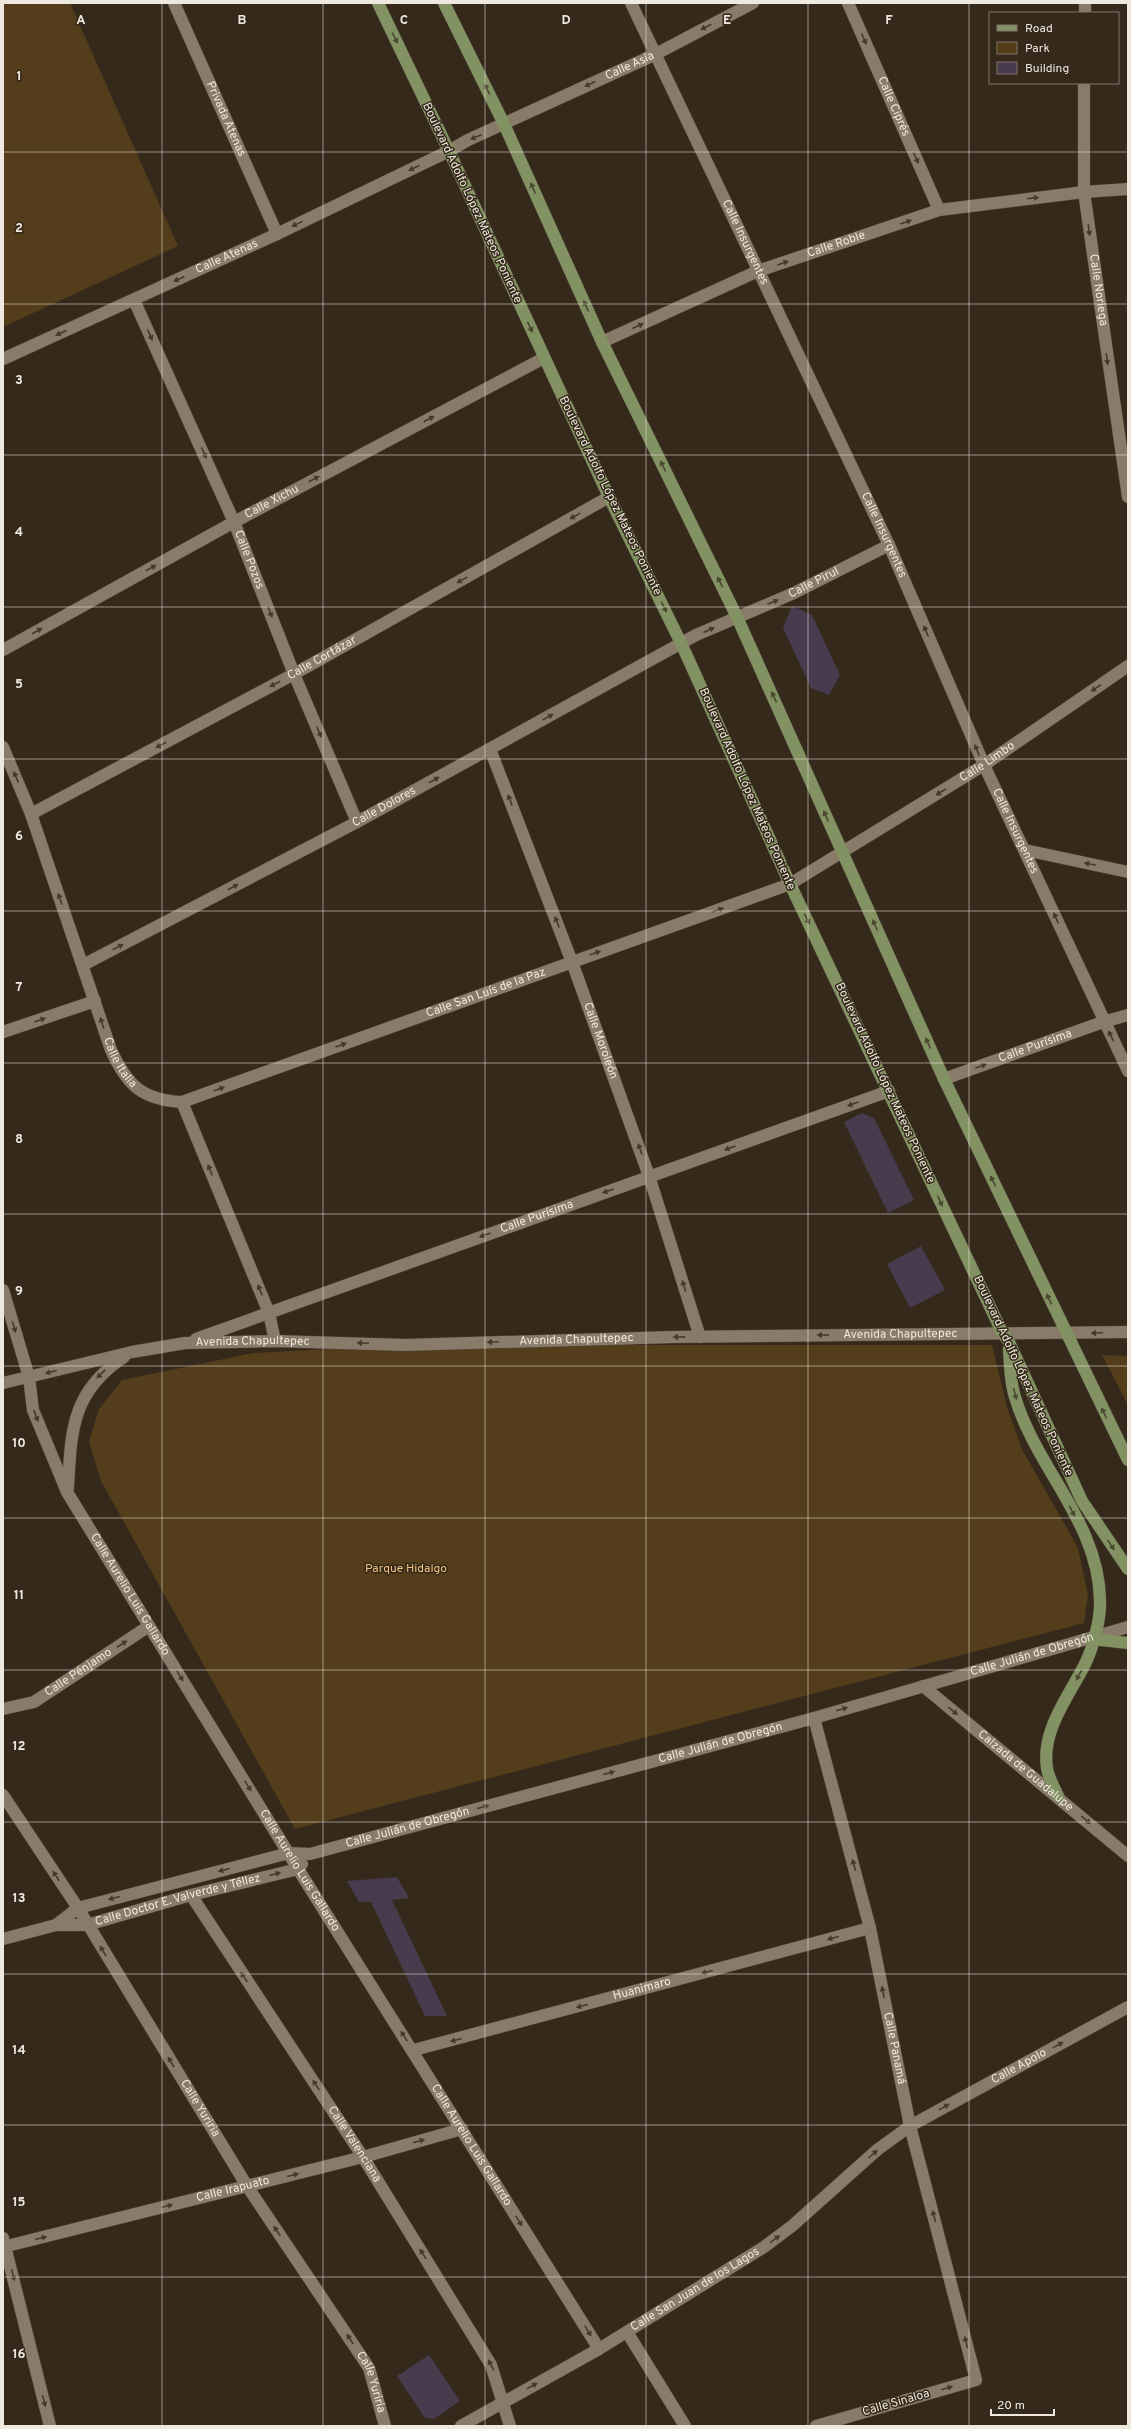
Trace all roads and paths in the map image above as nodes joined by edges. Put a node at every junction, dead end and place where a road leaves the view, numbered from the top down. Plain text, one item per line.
1 (174, 3) edge
2 (378, 3) edge
3 (444, 3) edge
4 (631, 3) edge
5 (754, 3) edge
6 (848, 3) edge
7 (654, 55) junction
8 (1084, 84) edge
9 (504, 124) junction
10 (450, 151) junction
11 (1128, 189) edge
12 (1084, 192) junction
13 (939, 210) junction
14 (277, 234) junction
15 (758, 271) junction
16 (134, 300) junction
17 (602, 342) junction
18 (544, 358) junction
19 (3, 359) edge
20 (609, 497) junction
21 (1128, 497) edge
22 (234, 522) junction
23 (888, 545) junction
24 (737, 618) junction
25 (681, 643) junction
26 (3, 650) edge
27 (1128, 666) edge
28 (294, 674) junction
29 (3, 747) edge
30 (490, 749) junction
31 (984, 766) junction
32 (31, 814) junction
33 (358, 822) junction
34 (1025, 850) junction
35 (842, 852) junction
36 (1128, 872) edge
37 (790, 884) junction
38 (572, 962) junction
39 (83, 965) junction
40 (95, 1001) junction
41 (1128, 1015) edge
42 (1104, 1022) junction
43 (3, 1032) edge
44 (1128, 1071) edge
45 (944, 1079) junction
46 (889, 1091) junction
47 (182, 1102) junction
48 (649, 1176) junction
49 (3, 1290) edge
50 (269, 1313) junction
51 (1128, 1332) edge
52 (1066, 1334) junction
53 (700, 1337) junction
54 (1005, 1337) junction
55 (275, 1341) junction
56 (185, 1343) junction
57 (132, 1352) junction
58 (29, 1377) junction
59 (3, 1383) edge
60 (1128, 1460) edge
61 (67, 1492) junction
62 (1128, 1569) edge
63 (149, 1626) junction
64 (1128, 1627) edge
65 (1092, 1639) junction
66 (1128, 1643) edge
67 (923, 1686) junction
68 (3, 1709) edge
69 (814, 1718) junction
70 (3, 1795) edge
71 (1058, 1796) junction
72 (1123, 1846) edge
73 (289, 1854) junction
74 (310, 1854) junction
75 (1128, 1856) edge
76 (298, 1869) junction
77 (190, 1895) junction
78 (78, 1908) junction
79 (56, 1925) junction
80 (87, 1925) junction
81 (870, 1928) junction
82 (3, 1939) edge
83 (1128, 2007) edge
84 (414, 2050) junction
85 (910, 2126) junction
86 (462, 2129) junction
87 (363, 2158) junction
88 (247, 2186) junction
89 (4, 2244) edge
90 (627, 2332) junction
91 (599, 2349) junction
92 (976, 2380) joint
93 (504, 2402) junction
94 (50, 2426) edge
95 (385, 2426) edge
96 (461, 2426) edge
97 (510, 2426) edge
98 (685, 2426) edge
99 (816, 2426) edge

1 - 14 street, Privada Atenas
2 -> 10 main road, Boulevard Adolfo López Mateos Poniente
9 -> 3 main road
4 - 7 street, Calle Insurgentes
5 -> 7 street, Calle Asia
6 -> 13 street, Calle Ciprés
7 -> 9 street, Calle Asia
7 - 15 street, Calle Insurgentes
8 - 12 street, Calle Noriega
9 -> 10 street, Calle Asia
17 -> 9 main road
10 -> 14 street, Calle Atenas
10 -> 18 main road, Boulevard Adolfo López Mateos Poniente
11 - 12 street, Calle Roble
13 -> 12 street, Calle Roble
12 -> 21 street, Calle Noriega
15 -> 13 street, Calle Roble
14 -> 16 street, Calle Atenas
17 -> 15 street, Calle Roble
15 - 23 street, Calle Insurgentes
16 -> 19 street, Calle Atenas
16 -> 22 street, Calle Pozos
24 -> 17 main road
18 - 20 main road, Boulevard Adolfo López Mateos Poniente
22 -> 18 street, Calle Xichu
20 -> 25 main road, Boulevard Adolfo López Mateos Poniente
20 -> 28 street, Calle Cortázar
26 -> 22 street, Calle Xichu
22 -> 28 street, Calle Pozos
24 -> 23 street, Calle Pirul
31 -> 23 street, Calle Insurgentes
25 -> 24 street, Calle Pirul
35 -> 24 main road
30 -> 25 street, Calle Dolores
25 - 37 main road, Boulevard Adolfo López Mateos Poniente
27 -> 31 street, Calle Limbo
28 -> 32 street, Calle Cortázar
28 -> 33 street, Calle Pozos
32 -> 29 street, Calle Italia
33 -> 30 street, Calle Dolores
38 -> 30 street, Calle Moroleón
31 - 34 street, Calle Insurgentes
31 -> 35 street, Calle Limbo
39 -> 32 street, Calle Italia
39 -> 33 street, Calle Dolores
36 -> 34 street
42 -> 34 street, Calle Insurgentes
35 - 37 street, Calle Limbo
45 -> 35 main road
38 -> 37 street, Calle San Luís de la Paz
37 -> 46 main road, Boulevard Adolfo López Mateos Poniente
47 -> 38 street, Calle San Luís de la Paz
48 -> 38 street, Calle Moroleón
39 - 40 street, Calle Italia
43 -> 40 street
47 -> 40 street, Calle Italia
41 - 42 street, Calle Purísima
44 -> 42 street, Calle Insurgentes
45 -> 42 street, Calle Purísima
52 -> 45 main road
46 -> 48 street, Calle Purísima
46 -> 54 main road, Boulevard Adolfo López Mateos Poniente
50 -> 47 street
48 -> 50 street, Calle Purísima
53 -> 48 street, Calle Moroleón
49 -> 58 street, Calle Aurelio Luis Gallardo
50 - 55 street
50 - 56 street, Calle Purísima
51 -> 52 street, Avenida Chapultepec
52 - 54 street, Avenida Chapultepec
60 -> 52 main road
54 -> 53 street, Avenida Chapultepec
53 -> 55 street, Avenida Chapultepec
54 -> 62 main road, Boulevard Adolfo López Mateos Poniente
54 -> 65 main road
55 - 56 street, Avenida Chapultepec
56 - 57 street, Avenida Chapultepec
57 -> 58 street, Avenida Chapultepec
57 -> 61 street
58 - 59 street
58 -> 61 street, Calle Aurelio Luis Gallardo
61 - 63 street, Calle Aurelio Luis Gallardo
68 -> 63 street, Calle Pénjamo
63 -> 73 street, Calle Aurelio Luis Gallardo
64 - 65 street, Calle Julián de Obregón
65 - 66 main road
65 - 67 street, Calle Julián de Obregón
65 -> 71 main road
69 -> 67 street, Calle Julián de Obregón
67 -> 71 street, Calzada de Guadalupe
74 -> 69 street, Calle Julián de Obregón
81 -> 69 street, Calle Panamá
78 -> 70 street, Calle Yuriria
71 -> 72 street, Calzada de Guadalupe
72 - 75 street, Calzada de Guadalupe
73 - 74 street, Calle Julián de Obregón
73 - 76 street, Calle Aurelio Luis Gallardo
73 -> 78 street, Calle Doctor E. Valverde y Téllez
74 - 76 street
77 -> 76 street, Calle Doctor E. Valverde y Téllez
84 -> 76 street, Calle Aurelio Luis Gallardo
77 - 80 street, Calle Doctor E. Valverde y Téllez
87 -> 77 street, Calle Valenciana
78 - 79 street, Calle Doctor E. Valverde y Téllez
78 - 80 street, Calle Yuriria
79 - 80 street, Calle Doctor E. Valverde y Téllez
79 - 82 street, Calle Doctor E. Valverde y Téllez
88 -> 80 street, Calle Yuriria
81 -> 84 street, Huanimaro
85 -> 81 street, Calle Panamá
85 -> 83 street, Calle Apolo
84 - 86 street, Calle Aurelio Luis Gallardo
90 -> 85 street, Calle San Juan de los Lagos
92 -> 85 street, Calle Panamá
87 -> 86 street, Calle Irapuato
86 -> 91 street, Calle Aurelio Luis Gallardo
88 -> 87 street, Calle Irapuato
93 -> 87 street, Calle Valenciana
89 -> 88 street, Calle Irapuato
95 -> 88 street, Calle Yuriria
89 -> 94 street
90 - 91 street, Calle San Juan de los Lagos
90 - 98 street
93 -> 91 street, Calle San Juan de los Lagos
99 -> 92 street, Calle Sinaloa
93 - 96 street, Calle San Juan de los Lagos
93 - 97 street, Calle Valenciana

